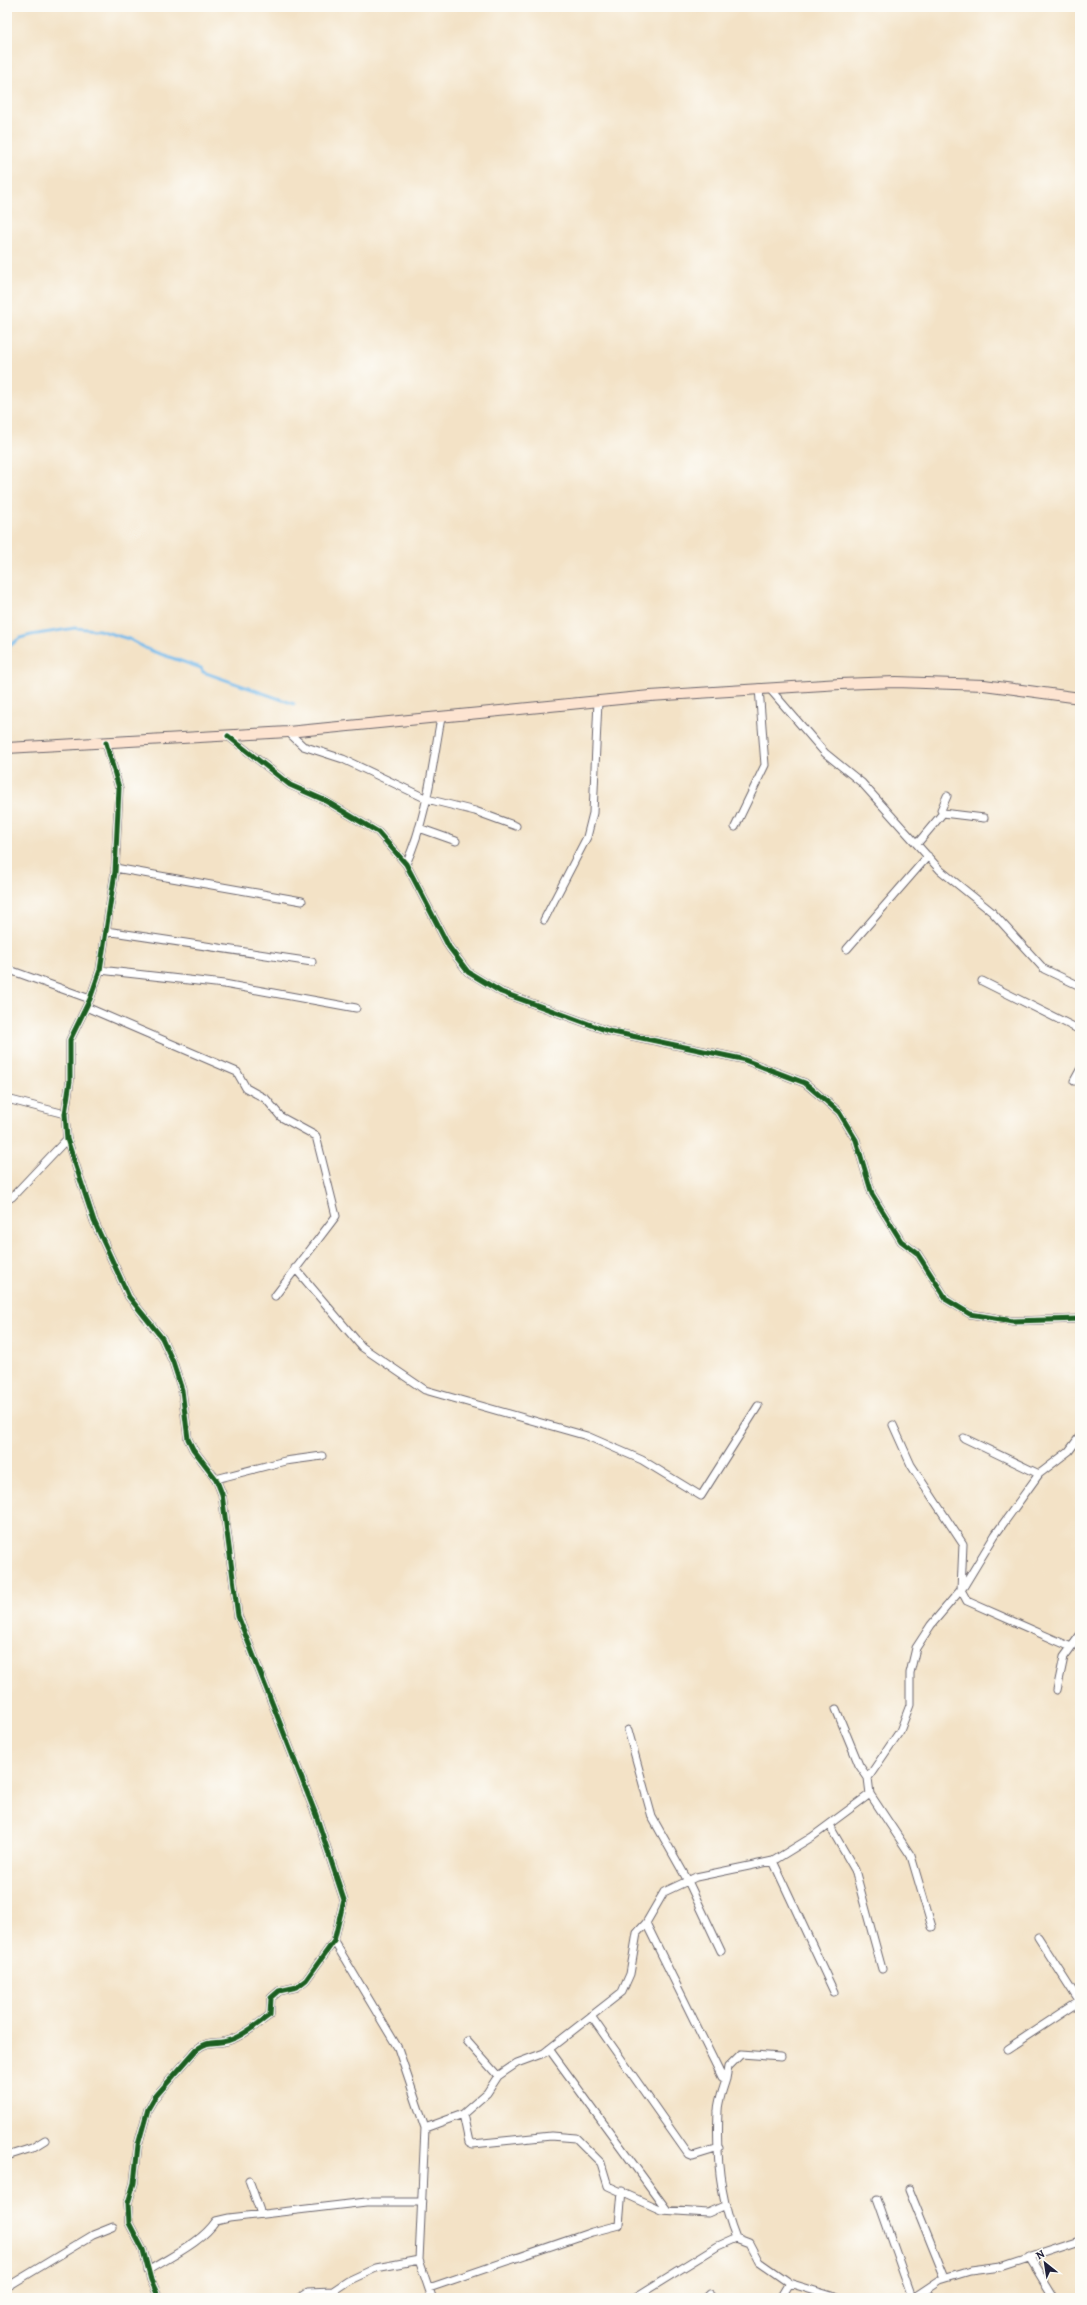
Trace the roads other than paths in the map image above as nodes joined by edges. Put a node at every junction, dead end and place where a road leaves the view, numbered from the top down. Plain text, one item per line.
1 (764, 688) junction
2 (1080, 698) edge
3 (598, 701) junction
4 (441, 718) junction
5 (288, 732) junction
6 (228, 736) junction
7 (106, 743) junction
8 (7, 748) edge
9 (947, 796) dead end
10 (427, 799) junction
11 (943, 813) junction
12 (984, 818) dead end
13 (516, 826) dead end
14 (735, 827) dead end
15 (419, 828) junction
16 (456, 841) dead end
17 (917, 844) junction
18 (928, 856) junction
19 (406, 864) junction
20 (115, 868) junction
21 (302, 901) dead end
22 (544, 920) dead end
23 (106, 931) junction
24 (847, 950) dead end
25 (312, 962) dead end
26 (7, 969) edge
27 (100, 970) junction
28 (982, 981) dead end
29 (1080, 986) edge
30 (90, 999) junction
31 (86, 1007) junction
32 (356, 1008) dead end
33 (1080, 1030) edge
34 (1080, 1070) edge
35 (1074, 1081) dead end
36 (7, 1099) edge
37 (65, 1114) junction
38 (67, 1139) junction
39 (7, 1200) edge
40 (296, 1268) junction
41 (275, 1296) dead end
42 (1080, 1319) edge
43 (758, 1406) dead end
44 (894, 1425) dead end
45 (1080, 1436) edge
46 (964, 1438) dead end
47 (322, 1456) dead end
48 (1039, 1474) junction
49 (216, 1479) junction
50 (961, 1590) junction
51 (1080, 1635) edge
52 (1072, 1647) junction
53 (1057, 1690) dead end
54 (836, 1708) dead end
55 (628, 1730) dead end
56 (868, 1778) junction
57 (870, 1794) junction
58 (829, 1825) junction
59 (773, 1861) junction
60 (688, 1881) junction
61 (646, 1923) junction
62 (932, 1927) dead end
63 (1038, 1938) dead end
64 (334, 1941) junction
65 (721, 1951) dead end
66 (882, 1969) dead end
67 (834, 1992) dead end
68 (1079, 2001) edge
69 (591, 2016) junction
70 (467, 2042) dead end
71 (549, 2049) junction
72 (1007, 2049) dead end
73 (781, 2057) dead end
74 (498, 2076) junction
75 (726, 2078) junction
76 (463, 2114) junction
77 (425, 2128) junction
78 (45, 2140) dead end
79 (719, 2148) junction
80 (7, 2156) edge
81 (249, 2180) dead end
82 (909, 2189) dead end
83 (622, 2191) junction
84 (877, 2200) dead end
85 (421, 2202) junction
86 (726, 2205) junction
87 (667, 2210) junction
88 (261, 2214) junction
89 (113, 2227) dead end
90 (736, 2238) junction
91 (1080, 2241) edge
92 (1029, 2257) junction
93 (419, 2260) junction
94 (148, 2271) junction
95 (945, 2278) junction
96 (789, 2283) junction
97 (7, 2287) edge
98 (430, 2288) junction
99 (159, 2298) edge
100 (299, 2298) edge
101 (432, 2298) edge
102 (634, 2298) edge
103 (780, 2298) edge
104 (838, 2298) edge
105 (913, 2298) edge
106 (1054, 2298) edge

1 - 2 main road
1 - 3 main road
1 - 14 street
1 - 17 street
3 - 4 main road
3 - 22 street
4 - 5 main road
4 - 10 street
5 - 6 main road
5 - 10 street
6 - 7 main road
6 - 19 street
7 - 8 main road
7 - 20 street
9 - 11 street
10 - 13 street
10 - 15 street
11 - 12 street
11 - 17 street
15 - 16 street
15 - 19 street
17 - 18 street
18 - 24 street
18 - 29 street
19 - 42 street
20 - 21 street
20 - 23 street
23 - 25 street
23 - 27 street
26 - 30 street
27 - 30 street
27 - 32 street
28 - 33 street
30 - 31 street
31 - 37 street
31 - 40 street
34 - 35 street
36 - 37 street
37 - 38 street
38 - 39 street
38 - 49 street
40 - 41 street
40 - 43 street
44 - 50 street
45 - 48 street
46 - 48 street
47 - 49 street
48 - 50 street
49 - 64 street
50 - 52 street
50 - 56 street
51 - 52 street
52 - 53 street
54 - 56 street
55 - 60 street
56 - 57 street
57 - 58 street
57 - 62 street
58 - 59 street
58 - 66 street
59 - 60 street
59 - 67 street
60 - 61 street
60 - 65 street
61 - 69 street
61 - 75 street
63 - 68 street
64 - 77 street
64 - 94 street
68 - 72 street
69 - 71 street
69 - 79 street
70 - 74 street
71 - 74 street
71 - 87 street
73 - 75 street
74 - 76 street
75 - 79 street
76 - 77 street
76 - 83 street
77 - 85 street
78 - 80 street
79 - 86 street
81 - 88 street
82 - 95 street
83 - 87 street
83 - 98 street
84 - 105 street
85 - 88 street
85 - 93 street
86 - 87 street
86 - 90 street
88 - 94 street
89 - 97 street
90 - 96 street
90 - 102 street
91 - 92 street
92 - 95 street
92 - 106 street
93 - 98 street
93 - 100 street
94 - 99 street
95 - 105 street
96 - 103 street
96 - 104 street
98 - 101 street

